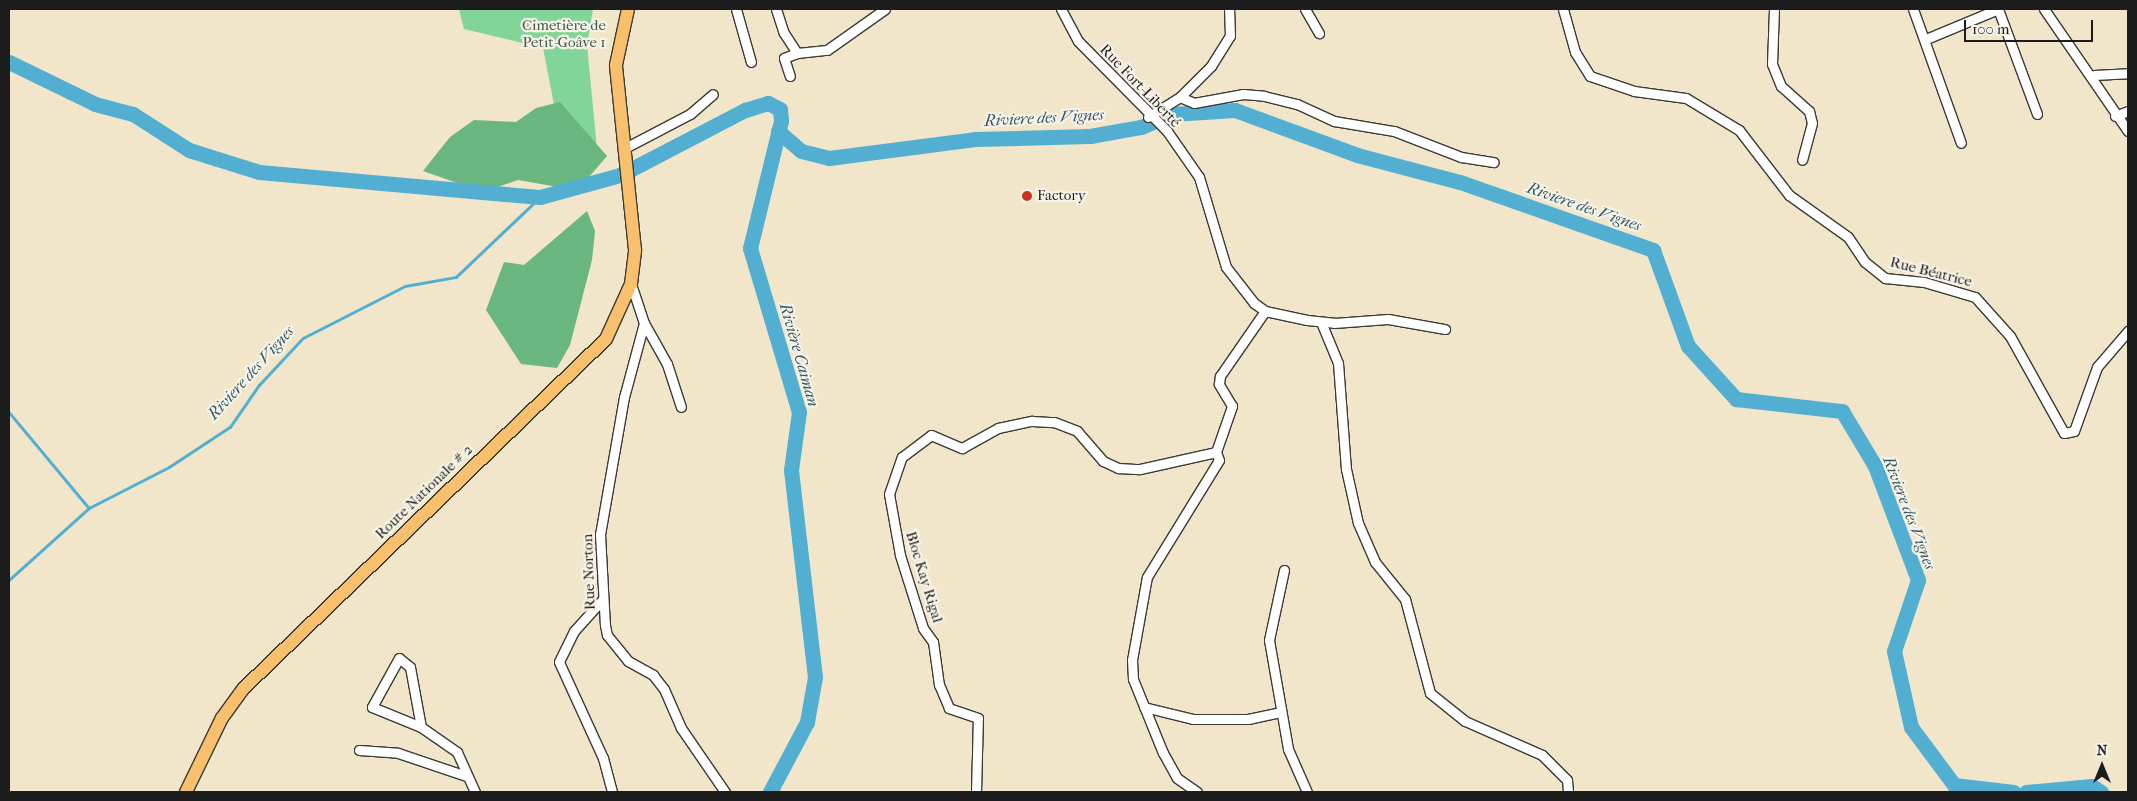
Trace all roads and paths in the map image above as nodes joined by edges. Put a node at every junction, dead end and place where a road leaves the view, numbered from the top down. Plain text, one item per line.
1 (628, 9) edge
2 (736, 9) edge
3 (776, 9) edge
4 (885, 9) edge
5 (1061, 9) edge
6 (1229, 9) edge
7 (1305, 9) edge
8 (1563, 9) edge
9 (1774, 9) edge
10 (1913, 9) edge
11 (1998, 9) edge
12 (2044, 9) edge
13 (1319, 33) dead end
14 (1926, 39) junction
15 (797, 53) junction
16 (751, 62) dead end
17 (2128, 73) edge
18 (2094, 75) junction
19 (790, 76) dead end
20 (713, 94) dead end
21 (1180, 97) junction
22 (2128, 111) edge
23 (2037, 114) dead end
24 (2115, 116) junction
25 (1148, 117) junction
26 (2128, 131) edge
27 (1961, 143) dead end
28 (623, 150) junction
29 (1802, 160) dead end
30 (1494, 162) dead end
31 (632, 284) junction
32 (1265, 311) junction
33 (1321, 322) junction
34 (644, 323) junction
35 (1445, 328) dead end
36 (2128, 331) edge
37 (681, 407) dead end
38 (1216, 452) junction
39 (1284, 570) dead end
40 (602, 600) junction
41 (1144, 707) junction
42 (1281, 712) junction
43 (421, 726) junction
44 (359, 750) dead end
45 (466, 776) junction
46 (186, 792) edge
47 (475, 792) edge
48 (612, 792) edge
49 (725, 792) edge
50 (976, 792) edge
51 (1197, 792) edge
52 (1307, 792) edge
53 (1568, 792) edge

1 - 28 main road
2 - 16 street
3 - 15 street
4 - 15 street
5 - 25 street, Rue Fort-Liberté
6 - 21 street
7 - 13 street
8 - 36 street, Rue Béatrice
9 - 29 street
10 - 14 street
11 - 14 street
11 - 23 street
12 - 18 street
14 - 27 street
15 - 19 street
17 - 18 street
18 - 24 street
20 - 28 street
21 - 25 street
21 - 30 street
22 - 24 street
24 - 26 street
25 - 32 street, Rue Fort-Liberté
28 - 31 main road, Route Nationale # 2
31 - 34 street
31 - 46 main road, Route Nationale # 2
32 - 33 street, Rue Fort-Liberté
32 - 38 street
33 - 35 street, Rue Fort-Liberté
33 - 53 street
34 - 37 street
34 - 40 street, Rue Norton
38 - 41 street
38 - 50 street, Bloc Kay Rigal
39 - 42 street
40 - 48 street
40 - 49 street, Rue Norton
41 - 42 street
41 - 51 street
42 - 52 street
43 - 43 street
43 - 45 street
44 - 45 street
45 - 47 street

